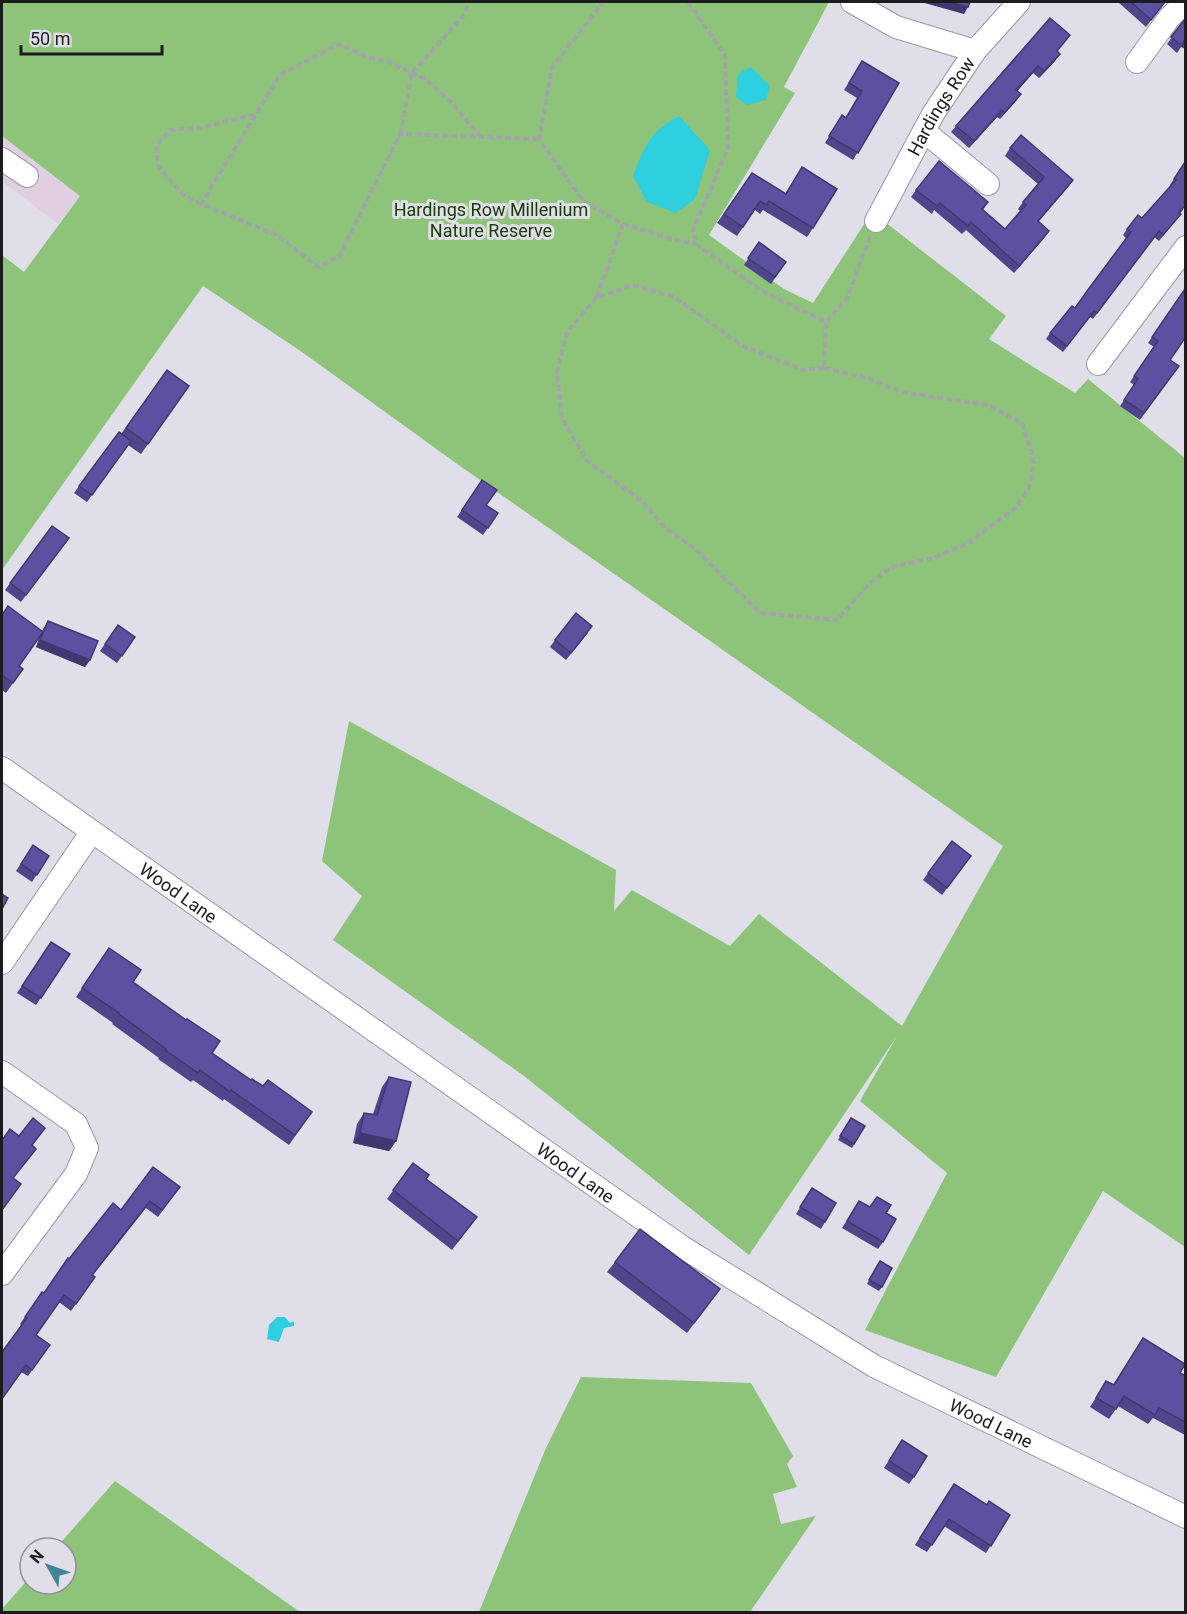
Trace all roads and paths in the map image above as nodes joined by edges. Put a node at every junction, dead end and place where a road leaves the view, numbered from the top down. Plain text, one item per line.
1 (469, 2) edge
2 (603, 2) edge
3 (688, 2) edge
4 (852, 2) edge
5 (1019, 2) edge
6 (1185, 2) edge
7 (975, 51) junction
8 (1137, 62) dead end
9 (412, 73) junction
10 (255, 115) junction
11 (924, 131) junction
12 (400, 134) junction
13 (481, 137) junction
14 (539, 139) junction
15 (2, 159) edge
16 (27, 176) dead end
17 (988, 184) dead end
18 (201, 204) junction
19 (876, 221) joint
20 (623, 224) junction
21 (696, 244) junction
22 (1185, 247) edge
23 (596, 298) junction
24 (826, 322) junction
25 (1098, 364) dead end
26 (824, 368) junction
27 (2, 768) edge
28 (91, 833) junction
29 (2, 963) edge
30 (2, 1072) edge
31 (2, 1274) edge
32 (1185, 1517) edge

1 - 9 path
2 - 14 path
3 - 21 path
4 - 7 street
5 - 7 street, Hardings Row
6 - 8 street
7 - 11 street, Hardings Row
9 - 10 path
9 - 12 path
9 - 13 path
10 - 18 path
10 - 18 path
11 - 17 street
11 - 19 street, Hardings Row
12 - 13 path
12 - 18 path
13 - 14 path
14 - 20 path
15 - 16 street
19 - 24 path
20 - 21 path
20 - 23 path
21 - 24 path
22 - 25 street
23 - 26 path
23 - 26 path
24 - 26 path
27 - 28 street, Wood Lane
28 - 29 street
28 - 32 street, Wood Lane
30 - 31 street

